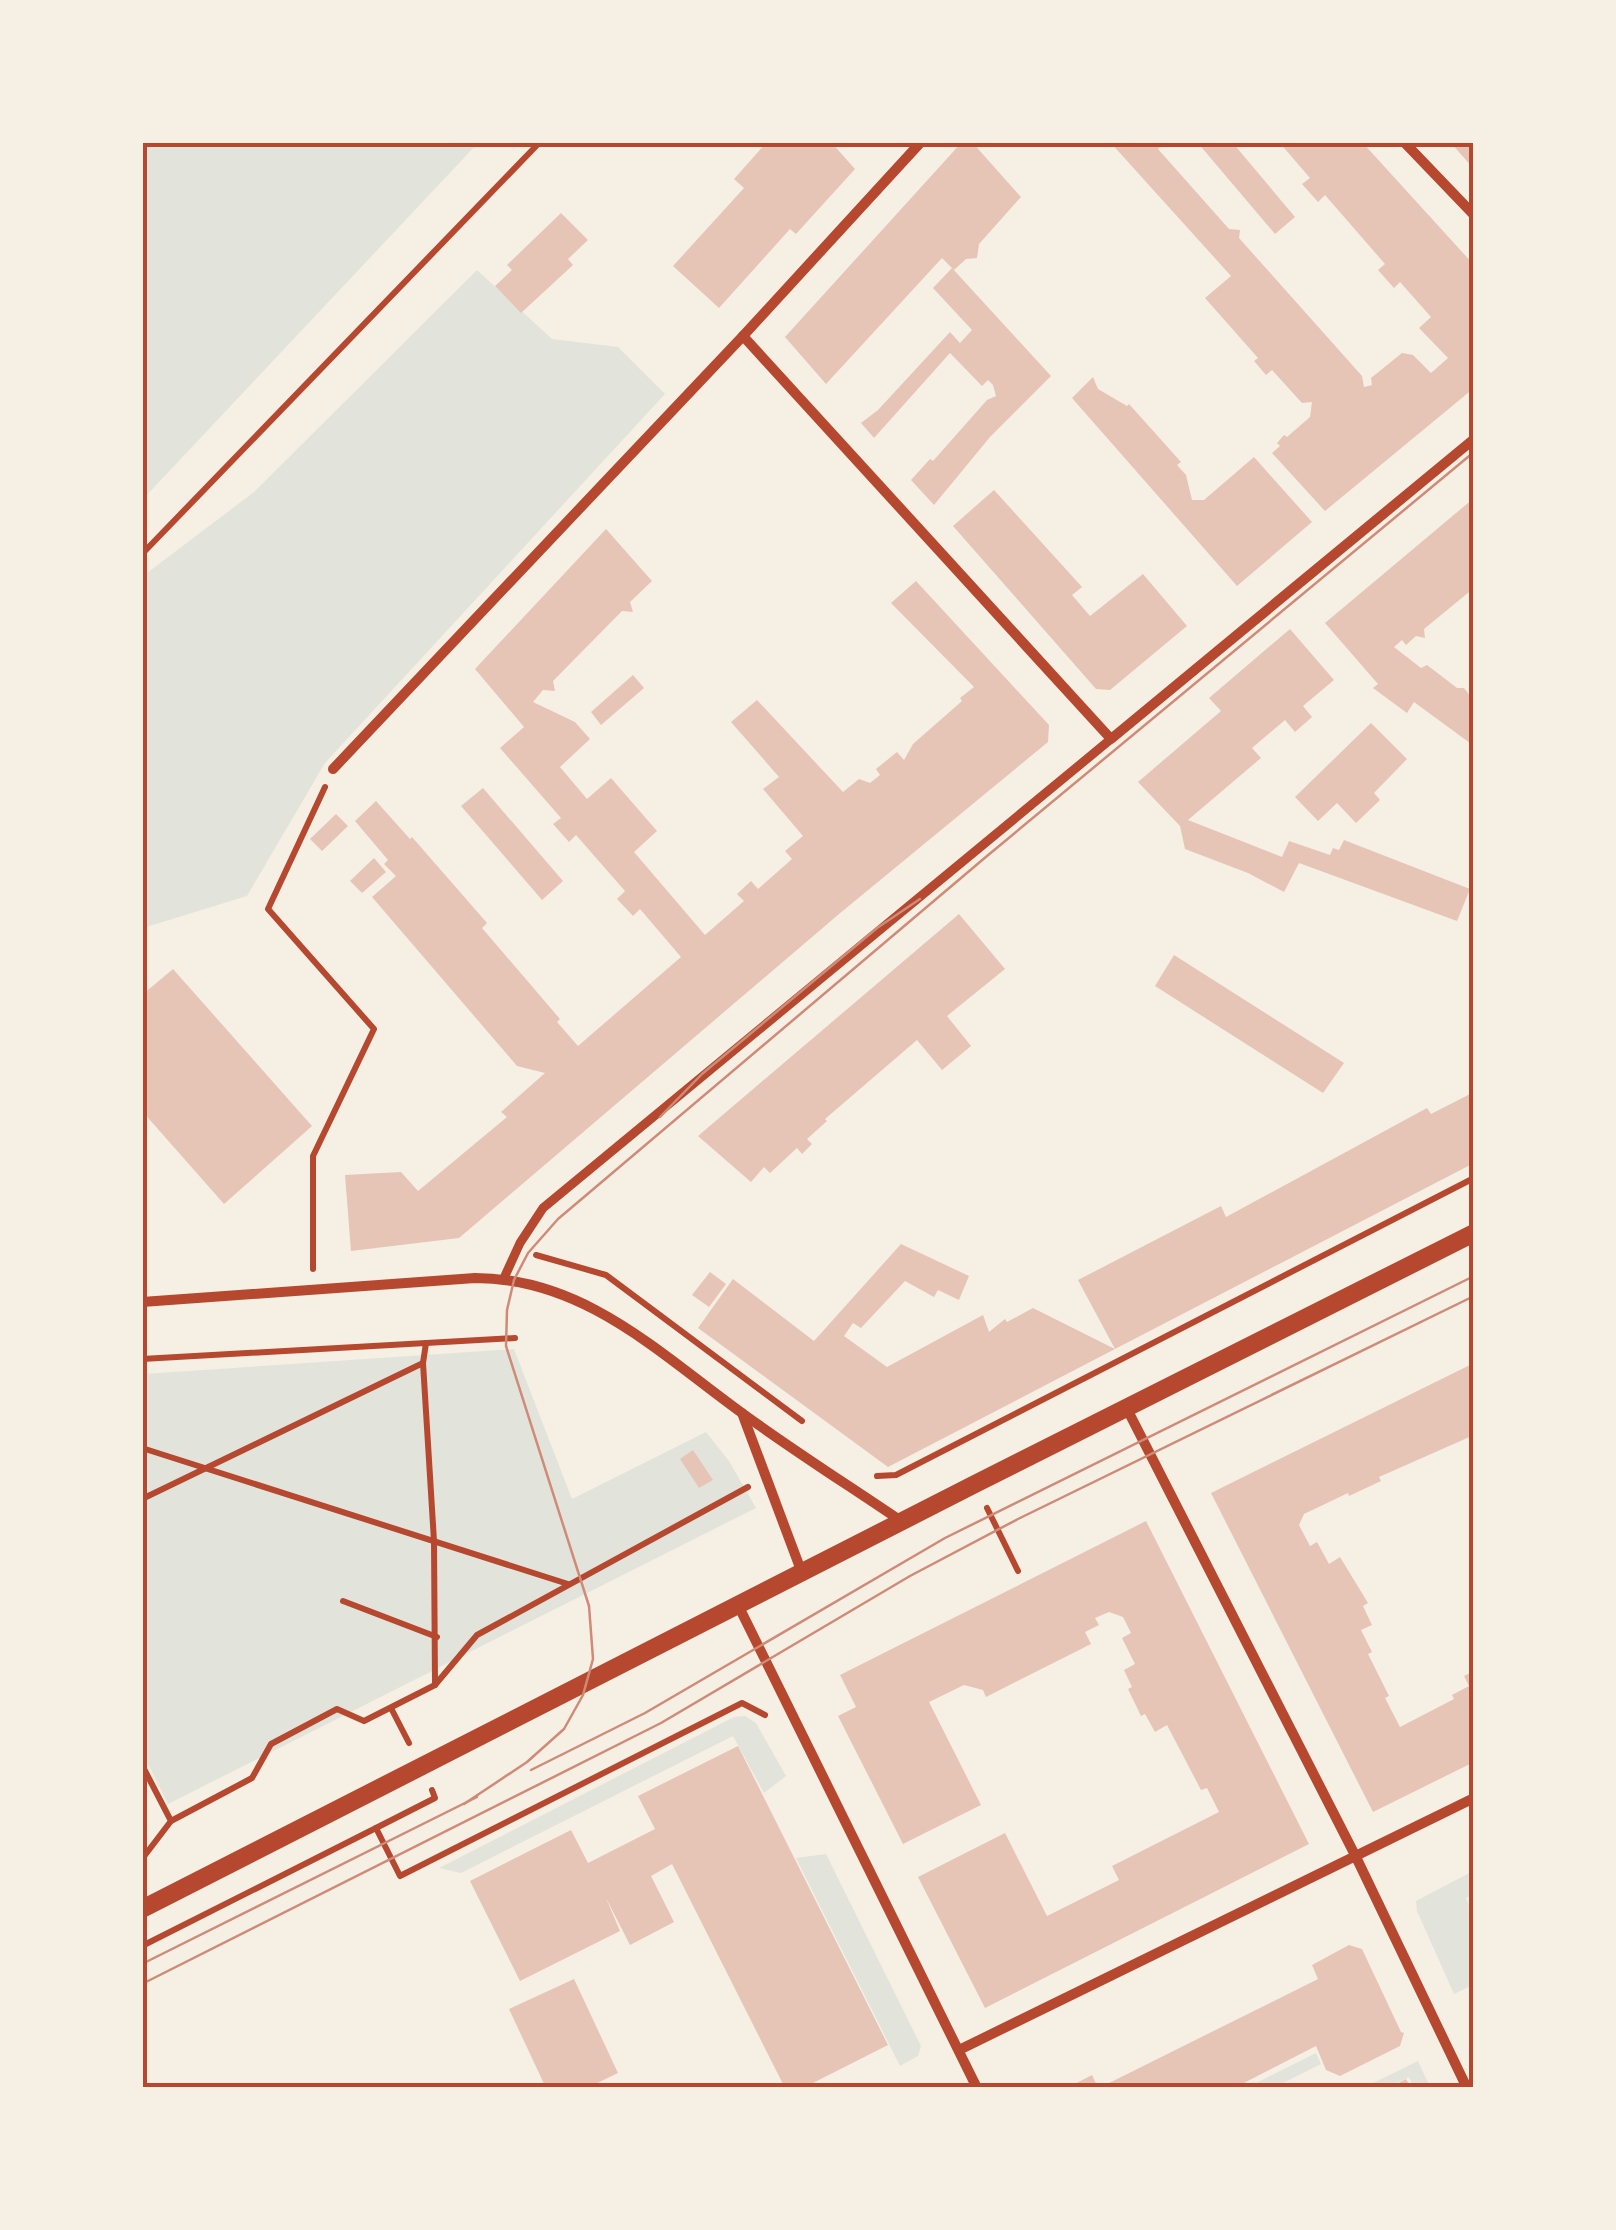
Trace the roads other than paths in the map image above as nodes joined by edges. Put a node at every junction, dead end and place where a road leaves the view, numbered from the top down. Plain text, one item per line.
1 (921, 142) edge
2 (1404, 142) edge
3 (1474, 216) edge
4 (743, 336) junction
5 (1474, 439) edge
6 (1111, 739) junction
7 (333, 769) road end
8 (1474, 1233) edge
9 (504, 1278) junction
10 (142, 1302) edge
11 (1126, 1407) junction
12 (742, 1412) junction
13 (902, 1522) junction
14 (802, 1573) junction
15 (738, 1605) junction
16 (1474, 1798) edge
17 (1356, 1857) junction
18 (142, 1910) edge
19 (959, 2050) junction
20 (977, 2088) edge
21 (1467, 2088) edge

1 - 4 street
2 - 3 street
4 - 6 street
4 - 7 street
5 - 6 street
6 - 9 street
8 - 11 street
9 - 10 street
9 - 12 street
11 - 13 street
11 - 17 street
12 - 13 street
12 - 14 street
13 - 14 street
14 - 15 street
15 - 18 street
15 - 19 street
16 - 17 street
17 - 19 street
17 - 21 street
19 - 20 street

